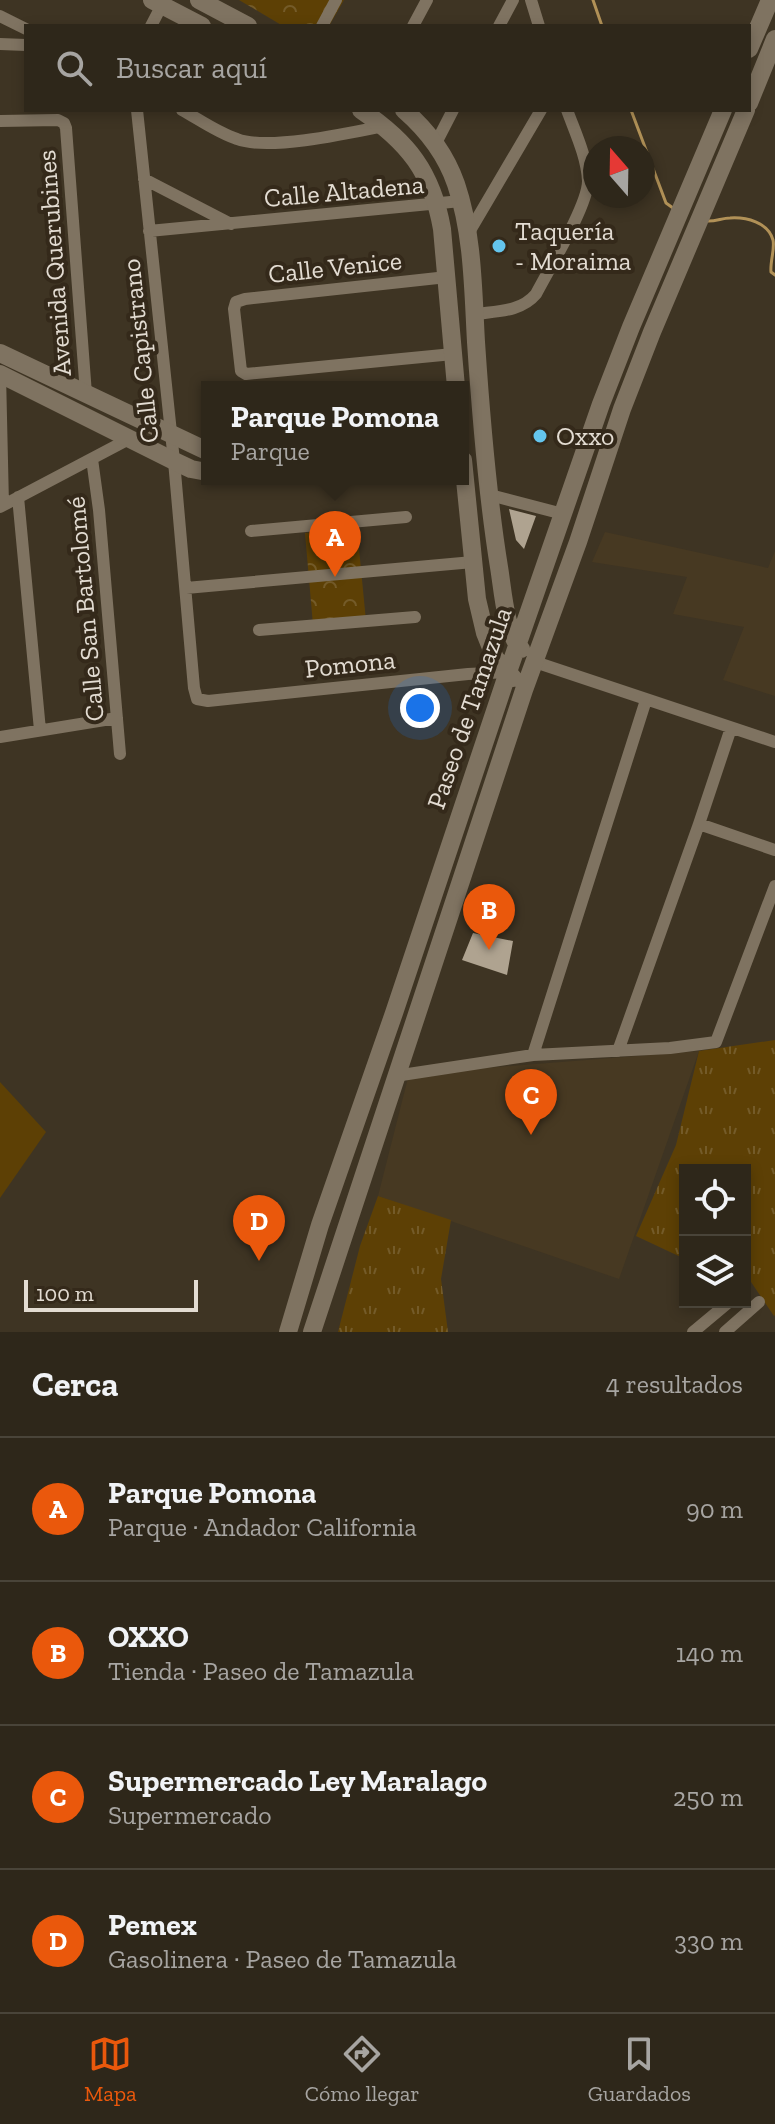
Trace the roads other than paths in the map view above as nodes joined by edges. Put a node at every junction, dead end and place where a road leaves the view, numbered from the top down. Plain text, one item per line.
1 (199, 0) edge
2 (336, 0) edge
3 (427, 0) edge
4 (513, 0) edge
5 (531, 0) edge
6 (770, 0) edge
7 (159, 2) edge
8 (0, 16) edge
9 (152, 24) edge
10 (198, 24) edge
11 (244, 24) edge
12 (323, 24) edge
13 (414, 24) edge
14 (500, 24) edge
15 (538, 24) edge
16 (24, 28) edge
17 (775, 39) edge
18 (0, 44) edge
19 (751, 44) edge
20 (24, 45) edge
21 (751, 98) edge
22 (137, 112) edge
23 (186, 112) edge
24 (364, 112) edge
25 (406, 112) edge
26 (452, 112) edge
27 (540, 112) edge
28 (568, 112) edge
29 (722, 112) edge
30 (745, 112) edge
31 (0, 121) edge
32 (384, 126) junction
33 (436, 143) junction
34 (144, 179) junction
35 (461, 201) junction
36 (438, 205) junction
37 (231, 224) junction
38 (149, 231) junction
39 (468, 234) junction
40 (447, 277) junction
41 (475, 314) junction
42 (0, 353) edge
43 (453, 354) junction
44 (0, 374) edge
45 (455, 381) edge
46 (86, 394) junction
47 (472, 427) edge
48 (172, 435) junction
49 (129, 439) junction
50 (484, 446) junction
51 (201, 448) edge
52 (469, 448) edge
53 (92, 459) junction
54 (174, 461) junction
55 (201, 471) edge
56 (465, 485) edge
57 (490, 495) junction
58 (18, 497) junction
59 (1, 506) edge
60 (563, 514) junction
61 (406, 517) dead end
62 (251, 531) dead end
63 (473, 562) junction
64 (186, 588) junction
65 (415, 617) dead end
66 (259, 630) dead end
67 (518, 646) junction
68 (535, 662) junction
69 (508, 672) junction
70 (524, 690) junction
71 (197, 699) joint
72 (646, 700) junction
73 (117, 718) junction
74 (731, 728) junction
75 (40, 730) junction
76 (0, 737) edge
77 (775, 742) edge
78 (120, 754) dead end
79 (699, 824) junction
80 (775, 850) edge
81 (775, 886) edge
82 (394, 1013) junction
83 (415, 1019) junction
84 (618, 1051) junction
85 (533, 1055) junction
86 (395, 1076) junction
87 (313, 1247) junction
88 (759, 1302) dead end
89 (722, 1308) edge
90 (724, 1308) edge
91 (709, 1319) junction
92 (314, 1323) edge
93 (729, 1330) edge
94 (288, 1332) edge
95 (693, 1332) edge

1 - 11 main road
2 - 12 street
3 - 13 street
4 - 14 street
5 - 15 street
6 - 19 main road
7 - 9 street
7 - 10 main road
8 - 16 street
17 - 21 main road
18 - 20 street
22 - 34 street, Calle Capistrano
23 - 32 street
24 - 32 main road
25 - 33 main road
26 - 33 street
27 - 39 street
28 - 41 street
29 - 60 main road, Paseo de Tamazula
30 - 68 main road, Paseo de Tamazula
31 - 46 street, Avenida Querubines
32 - 36 main road
33 - 35 main road
34 - 37 street, Calle Altadena
34 - 38 street, Calle Capistrano
35 - 36 street, Calle Altadena
35 - 39 main road
36 - 37 street, Calle Altadena
36 - 40 main road
37 - 38 street, Calle Altadena
38 - 48 street, Calle Capistrano
39 - 41 main road
40 - 43 main road
40 - 43 street, Calle Venice
41 - 47 main road
42 - 46 main road
43 - 45 main road
44 - 49 main road
44 - 59 street
46 - 48 main road
47 - 50 main road
48 - 51 main road
48 - 54 street, Calle Capistrano
49 - 53 street
49 - 54 main road
50 - 52 main road
50 - 57 main road
53 - 58 street
53 - 73 street, Calle San Bartolomé
54 - 55 main road
54 - 64 street, Calle Capistrano
56 - 63 main road
57 - 60 street
57 - 67 main road
58 - 59 street
58 - 75 street
60 - 67 main road, Paseo de Tamazula
61 - 62 street
63 - 64 street
63 - 69 main road
64 - 71 street, Calle Capistrano
65 - 66 street
67 - 68 main road
67 - 69 main road, Paseo de Tamazula
68 - 70 main road, Paseo de Tamazula
68 - 72 street
69 - 70 main road
69 - 71 street, Pomona
69 - 82 main road, Paseo de Tamazula
70 - 83 main road, Paseo de Tamazula
72 - 74 street
72 - 85 street
73 - 75 street
73 - 78 street, Calle San Bartolomé
74 - 77 street
74 - 79 street
75 - 76 street
79 - 80 street
79 - 84 street
81 - 84 street
82 - 83 main road
82 - 87 main road, Paseo de Tamazula
83 - 86 main road, Paseo de Tamazula
84 - 85 street
85 - 86 street
86 - 92 main road, Paseo de Tamazula
87 - 92 main road
87 - 94 main road, Paseo de Tamazula
88 - 93 street
89 - 91 street
90 - 93 street
91 - 93 street
91 - 95 street

